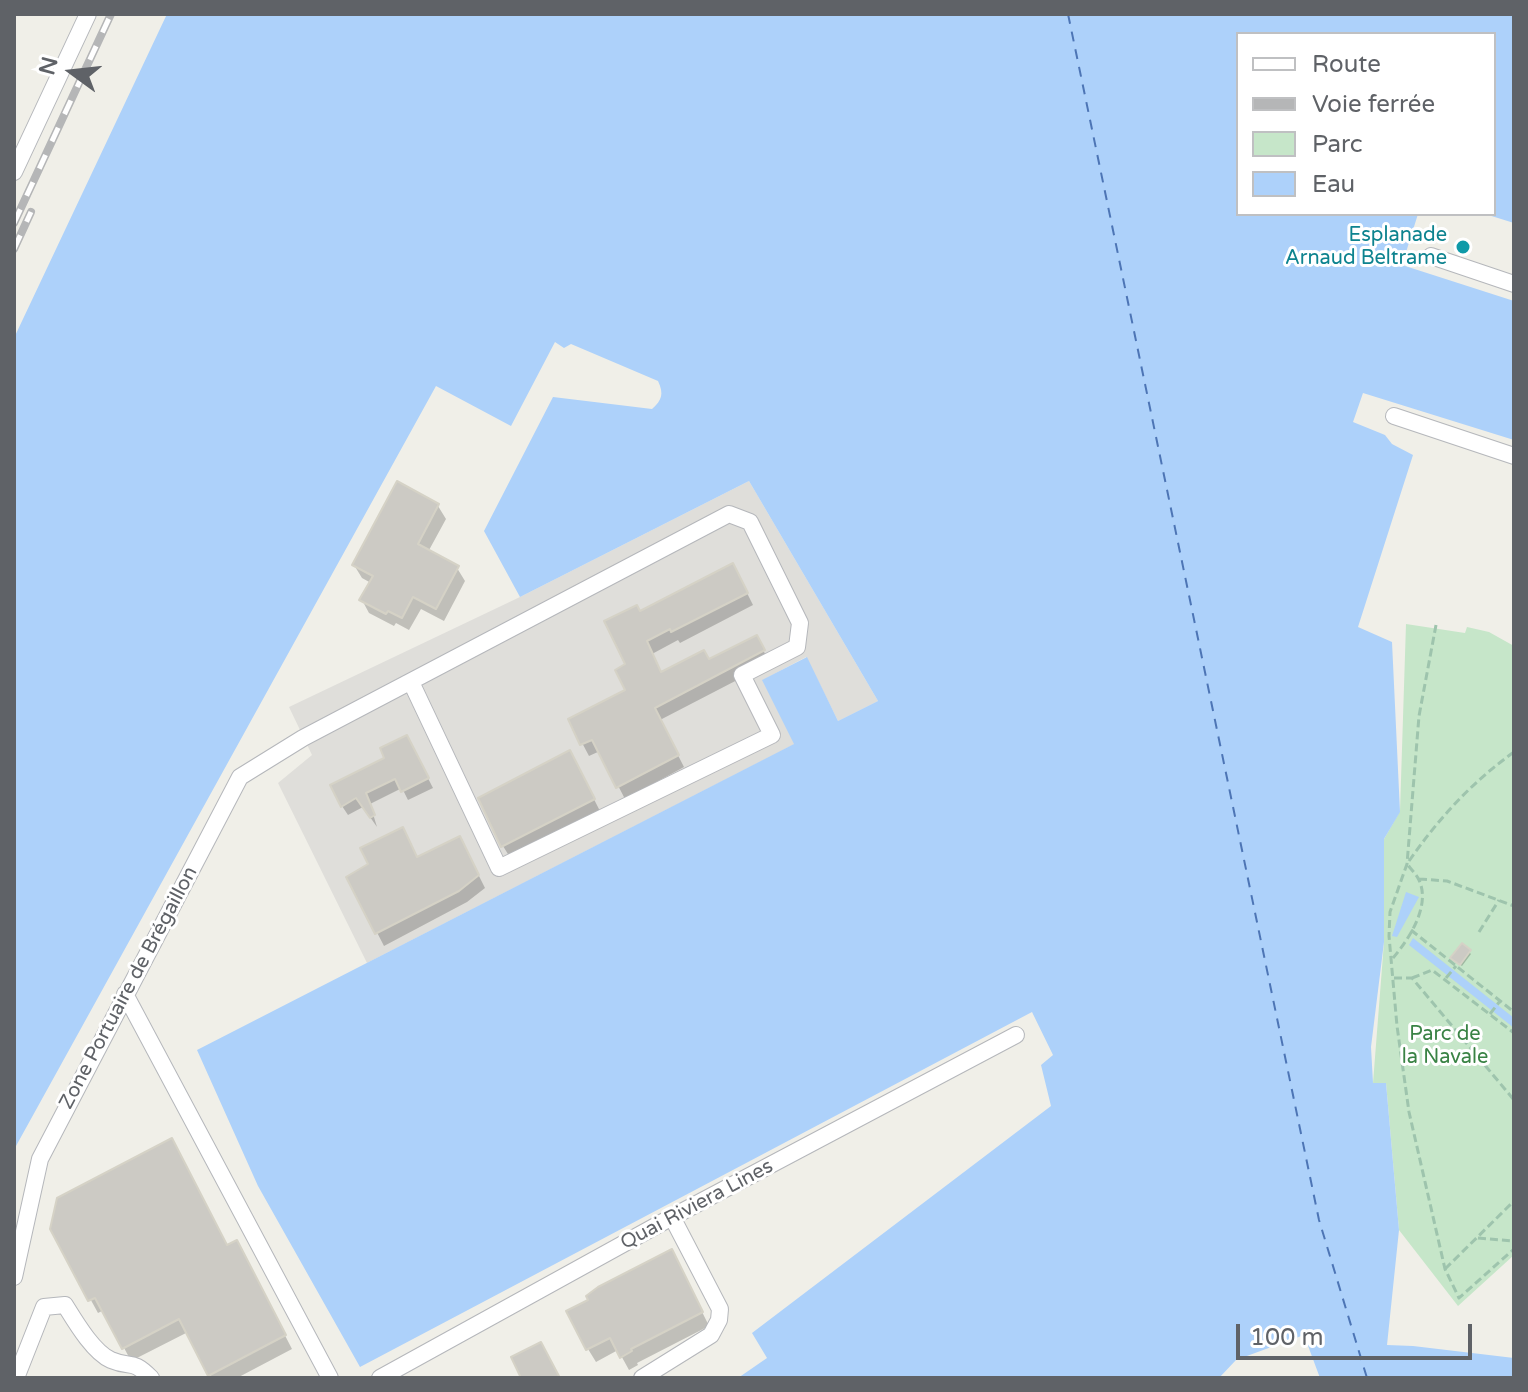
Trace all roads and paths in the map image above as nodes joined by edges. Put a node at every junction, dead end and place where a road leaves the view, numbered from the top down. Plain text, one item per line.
1 (88, 14) edge
2 (14, 172) edge
3 (1431, 256) dead end
4 (1514, 284) edge
5 (1394, 416) dead end
6 (1514, 456) edge
7 (1436, 625) dead end
8 (411, 682) junction
9 (1514, 752) edge
10 (1407, 864) junction
11 (1419, 879) junction
12 (1499, 900) junction
13 (1514, 906) edge
14 (1411, 930) junction
15 (1479, 932) dead end
16 (1393, 958) junction
17 (1456, 966) junction
18 (1394, 978) junction
19 (1412, 978) junction
20 (1445, 979) junction
21 (125, 994) junction
22 (1500, 1001) junction
23 (1514, 1012) edge
24 (1490, 1014) junction
25 (1514, 1033) edge
26 (1016, 1035) dead end
27 (1514, 1100) edge
28 (1514, 1201) edge
29 (672, 1217) junction
30 (1478, 1238) junction
31 (1514, 1241) edge
32 (1514, 1249) edge
33 (1445, 1269) junction
34 (14, 1277) edge
35 (16, 1378) edge
36 (151, 1378) edge
37 (330, 1378) edge
38 (380, 1378) edge
39 (642, 1378) edge

1 - 2 street
3 - 4 street
5 - 6 street
7 - 10 path
8 - 8 street, Zone Portuaire de Brégaillon
8 - 21 street, Zone Portuaire de Brégaillon
9 - 10 path
10 - 11 path
10 - 16 path
11 - 12 path
11 - 14 path
12 - 13 path
12 - 15 path
14 - 16 path
14 - 17 path
16 - 18 path
17 - 20 path
17 - 22 path
18 - 19 path
18 - 33 path
19 - 20 path
19 - 27 path
20 - 24 path
21 - 34 street, Zone Portuaire de Brégaillon
21 - 37 street
22 - 23 path
22 - 24 path
24 - 25 path
26 - 29 street, Quai Riviera Lines
28 - 30 path
29 - 38 street, Quai Riviera Lines
29 - 39 street
30 - 31 path
30 - 33 path
32 - 33 path
35 - 36 street

